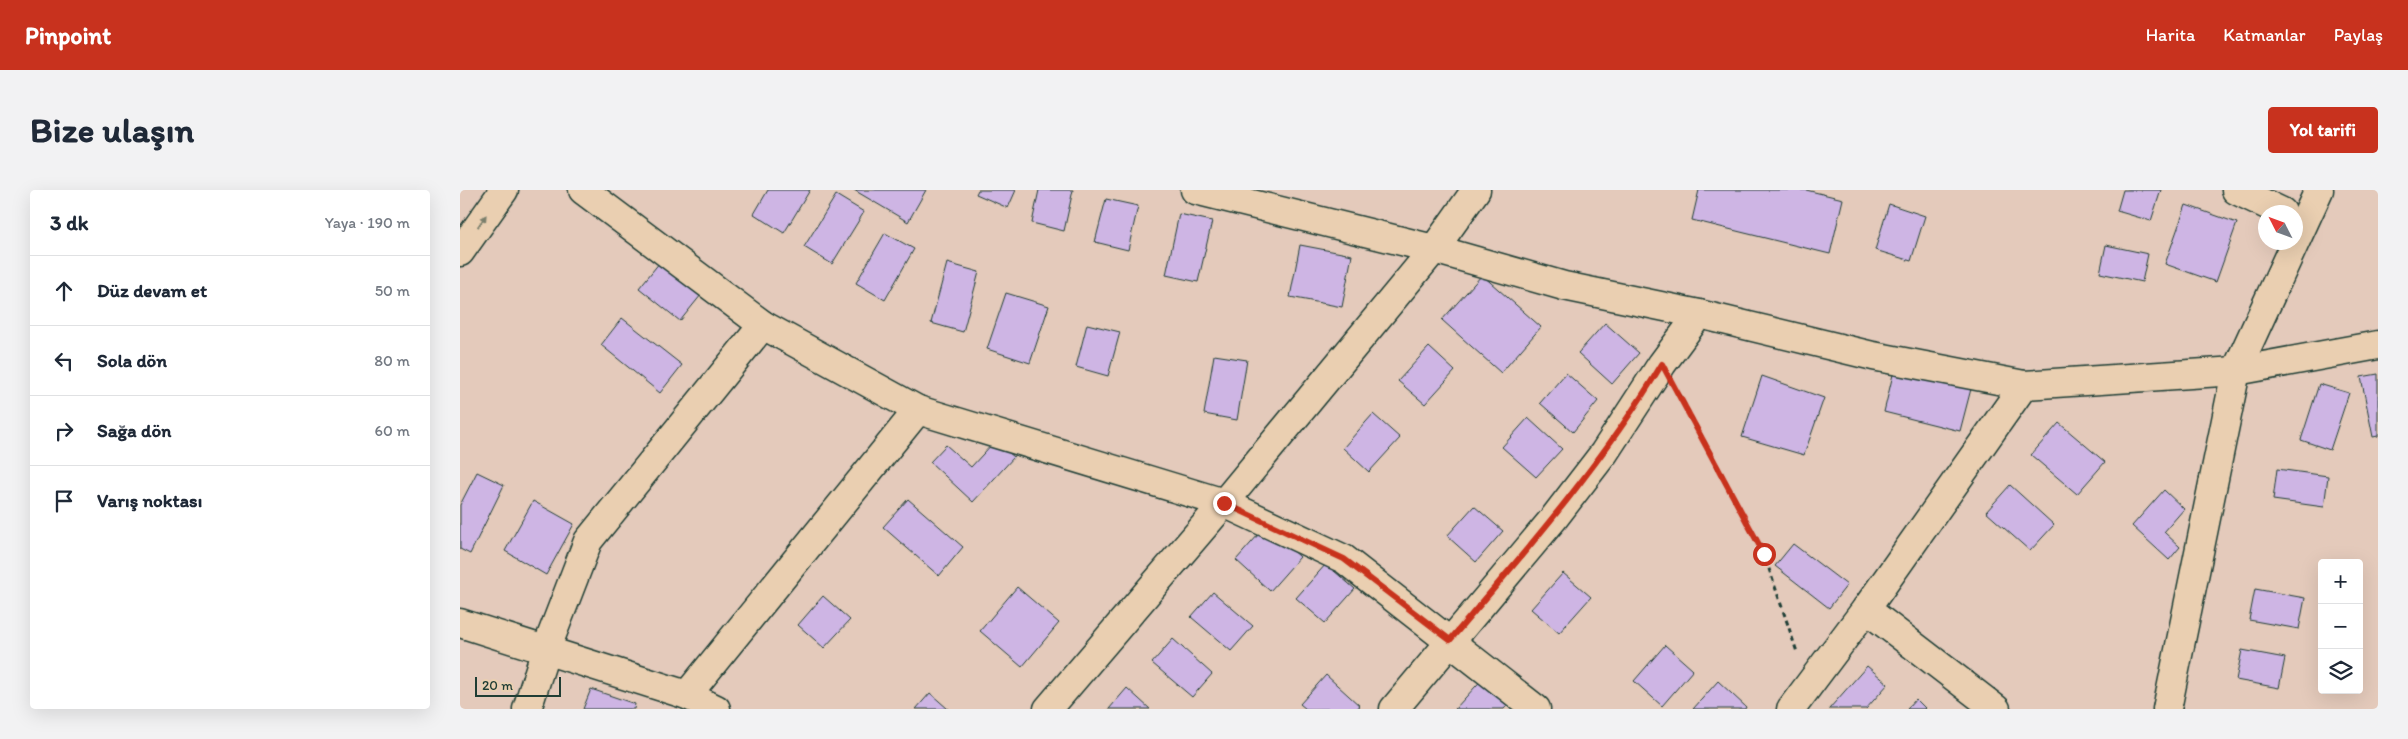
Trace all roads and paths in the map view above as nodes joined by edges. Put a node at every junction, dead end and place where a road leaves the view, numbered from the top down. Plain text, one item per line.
1 (504, 190) edge
2 (583, 190) edge
3 (1195, 190) edge
4 (1476, 190) edge
5 (2236, 190) edge
6 (2319, 190) edge
7 (2267, 205) edge
8 (2303, 208) edge
9 (1434, 249) junction
10 (2282, 250) edge
11 (460, 252) edge
12 (1700, 314) junction
13 (763, 325) junction
14 (2378, 345) edge
15 (1662, 364) junction
16 (2236, 371) junction
17 (2024, 386) junction
18 (918, 410) junction
19 (1224, 503) junction
20 (1866, 609) junction
21 (460, 623) edge
22 (1450, 640) junction
23 (546, 650) junction
24 (1808, 686) junction
25 (687, 695) junction
26 (528, 709) edge
27 (716, 709) edge
28 (1048, 709) edge
29 (1394, 709) edge
30 (1536, 709) edge
31 (1791, 709) edge
32 (1996, 709) edge
33 (2167, 709) edge

11 -> 1 street
2 - 13 street
3 - 9 street
4 - 9 street
5 - 7 street
6 - 8 street
9 - 12 street
9 - 19 street
10 - 16 street
12 - 15 street
12 - 17 street
13 - 18 street
13 - 23 street
14 - 16 street
15 - 22 street
15 - 24 path
16 - 17 street
16 - 33 street
17 - 20 street
18 - 19 street
18 - 25 street
19 - 22 street
19 - 28 street
20 - 24 street
20 - 32 street
21 - 23 street
22 - 29 street
22 - 30 street
23 - 25 street
23 - 26 street
24 - 31 street
25 - 27 street

